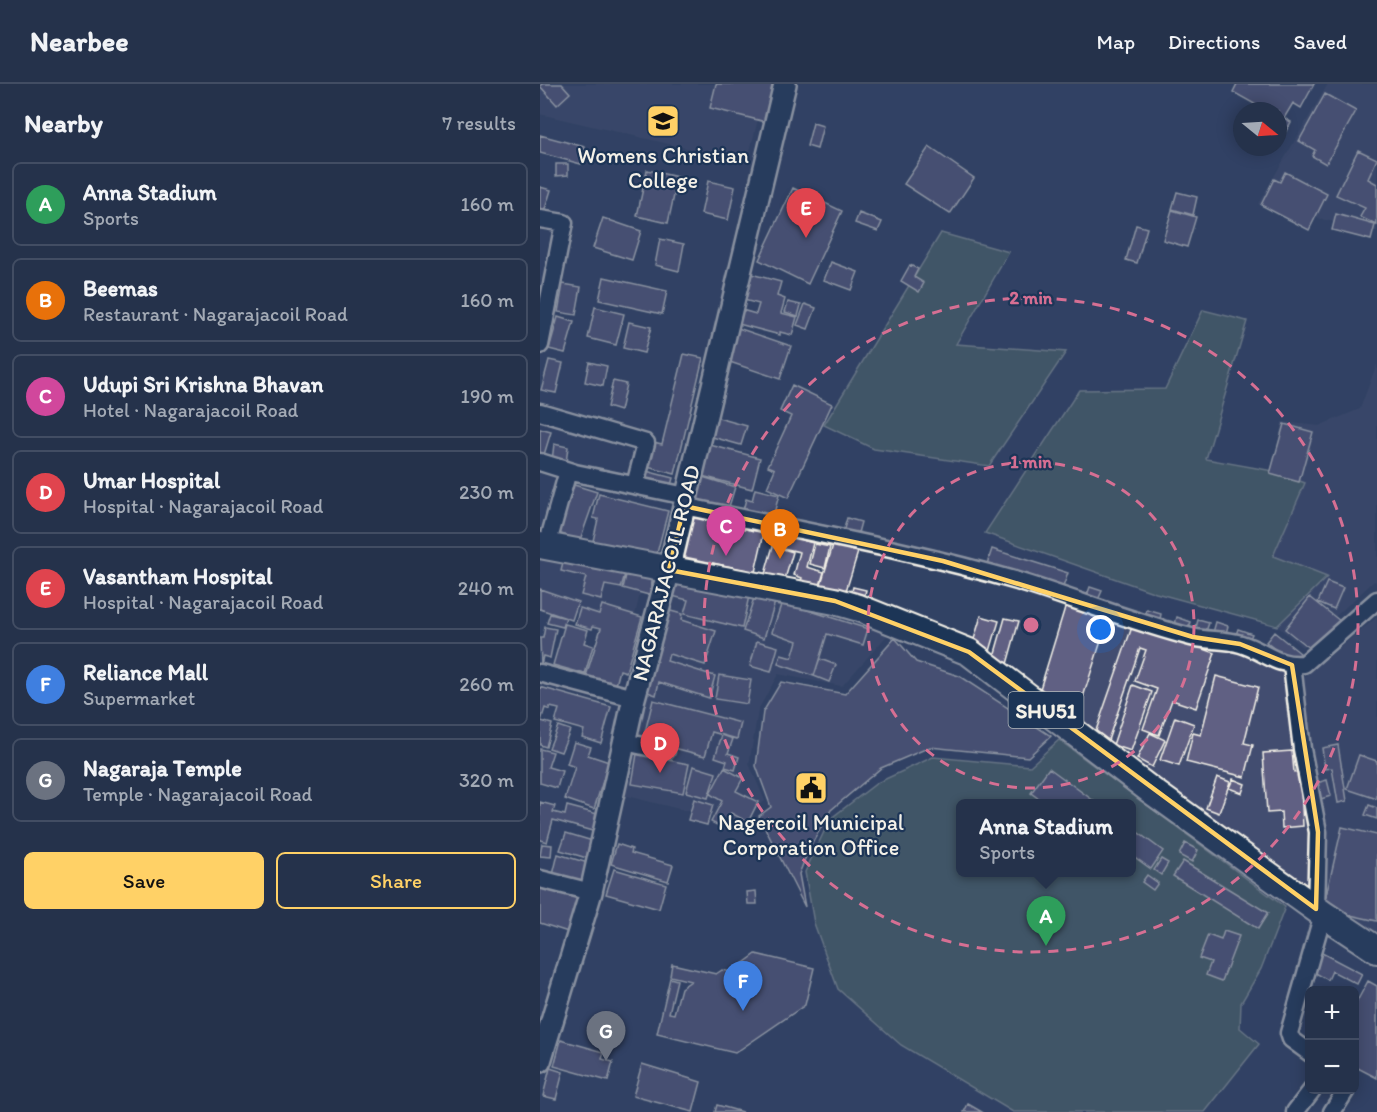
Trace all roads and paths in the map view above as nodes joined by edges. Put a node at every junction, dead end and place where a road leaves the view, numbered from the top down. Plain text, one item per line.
1 (785, 84) edge
2 (540, 219) edge
3 (540, 345) edge
4 (540, 412) edge
5 (540, 462) edge
6 (568, 471) junction
7 (635, 485) junction
8 (685, 501) junction
9 (544, 545) edge
10 (669, 570) junction
11 (1377, 600) edge
12 (1292, 665) junction
13 (540, 673) edge
14 (634, 698) junction
15 (625, 742) junction
16 (666, 751) dead end
17 (540, 879) edge
18 (591, 892) junction
19 (1320, 912) junction
20 (1377, 950) edge
21 (1305, 1049) edge
22 (540, 1061) edge
23 (1308, 1094) edge
24 (1343, 1094) edge
25 (1295, 1112) edge
26 (1332, 1112) edge

1 - 8 street, NAGARAJACOIL ROAD
2 - 3 street
4 - 7 street
5 - 6 street
6 - 7 street
6 - 9 street
7 - 8 street
8 - 10 street, NAGARAJACOIL ROAD
8 - 12 street
9 - 10 main road, SHU51
10 - 14 street, NAGARAJACOIL ROAD
10 - 19 main road, SHU51
11 - 12 street
12 - 19 street
13 - 14 street
14 - 15 street, NAGARAJACOIL ROAD
15 - 16 street
15 - 18 street, NAGARAJACOIL ROAD
17 - 18 street
18 - 22 street, NAGARAJACOIL ROAD
19 - 20 main road, SHU51
19 - 21 street
23 - 25 street
24 - 26 street

